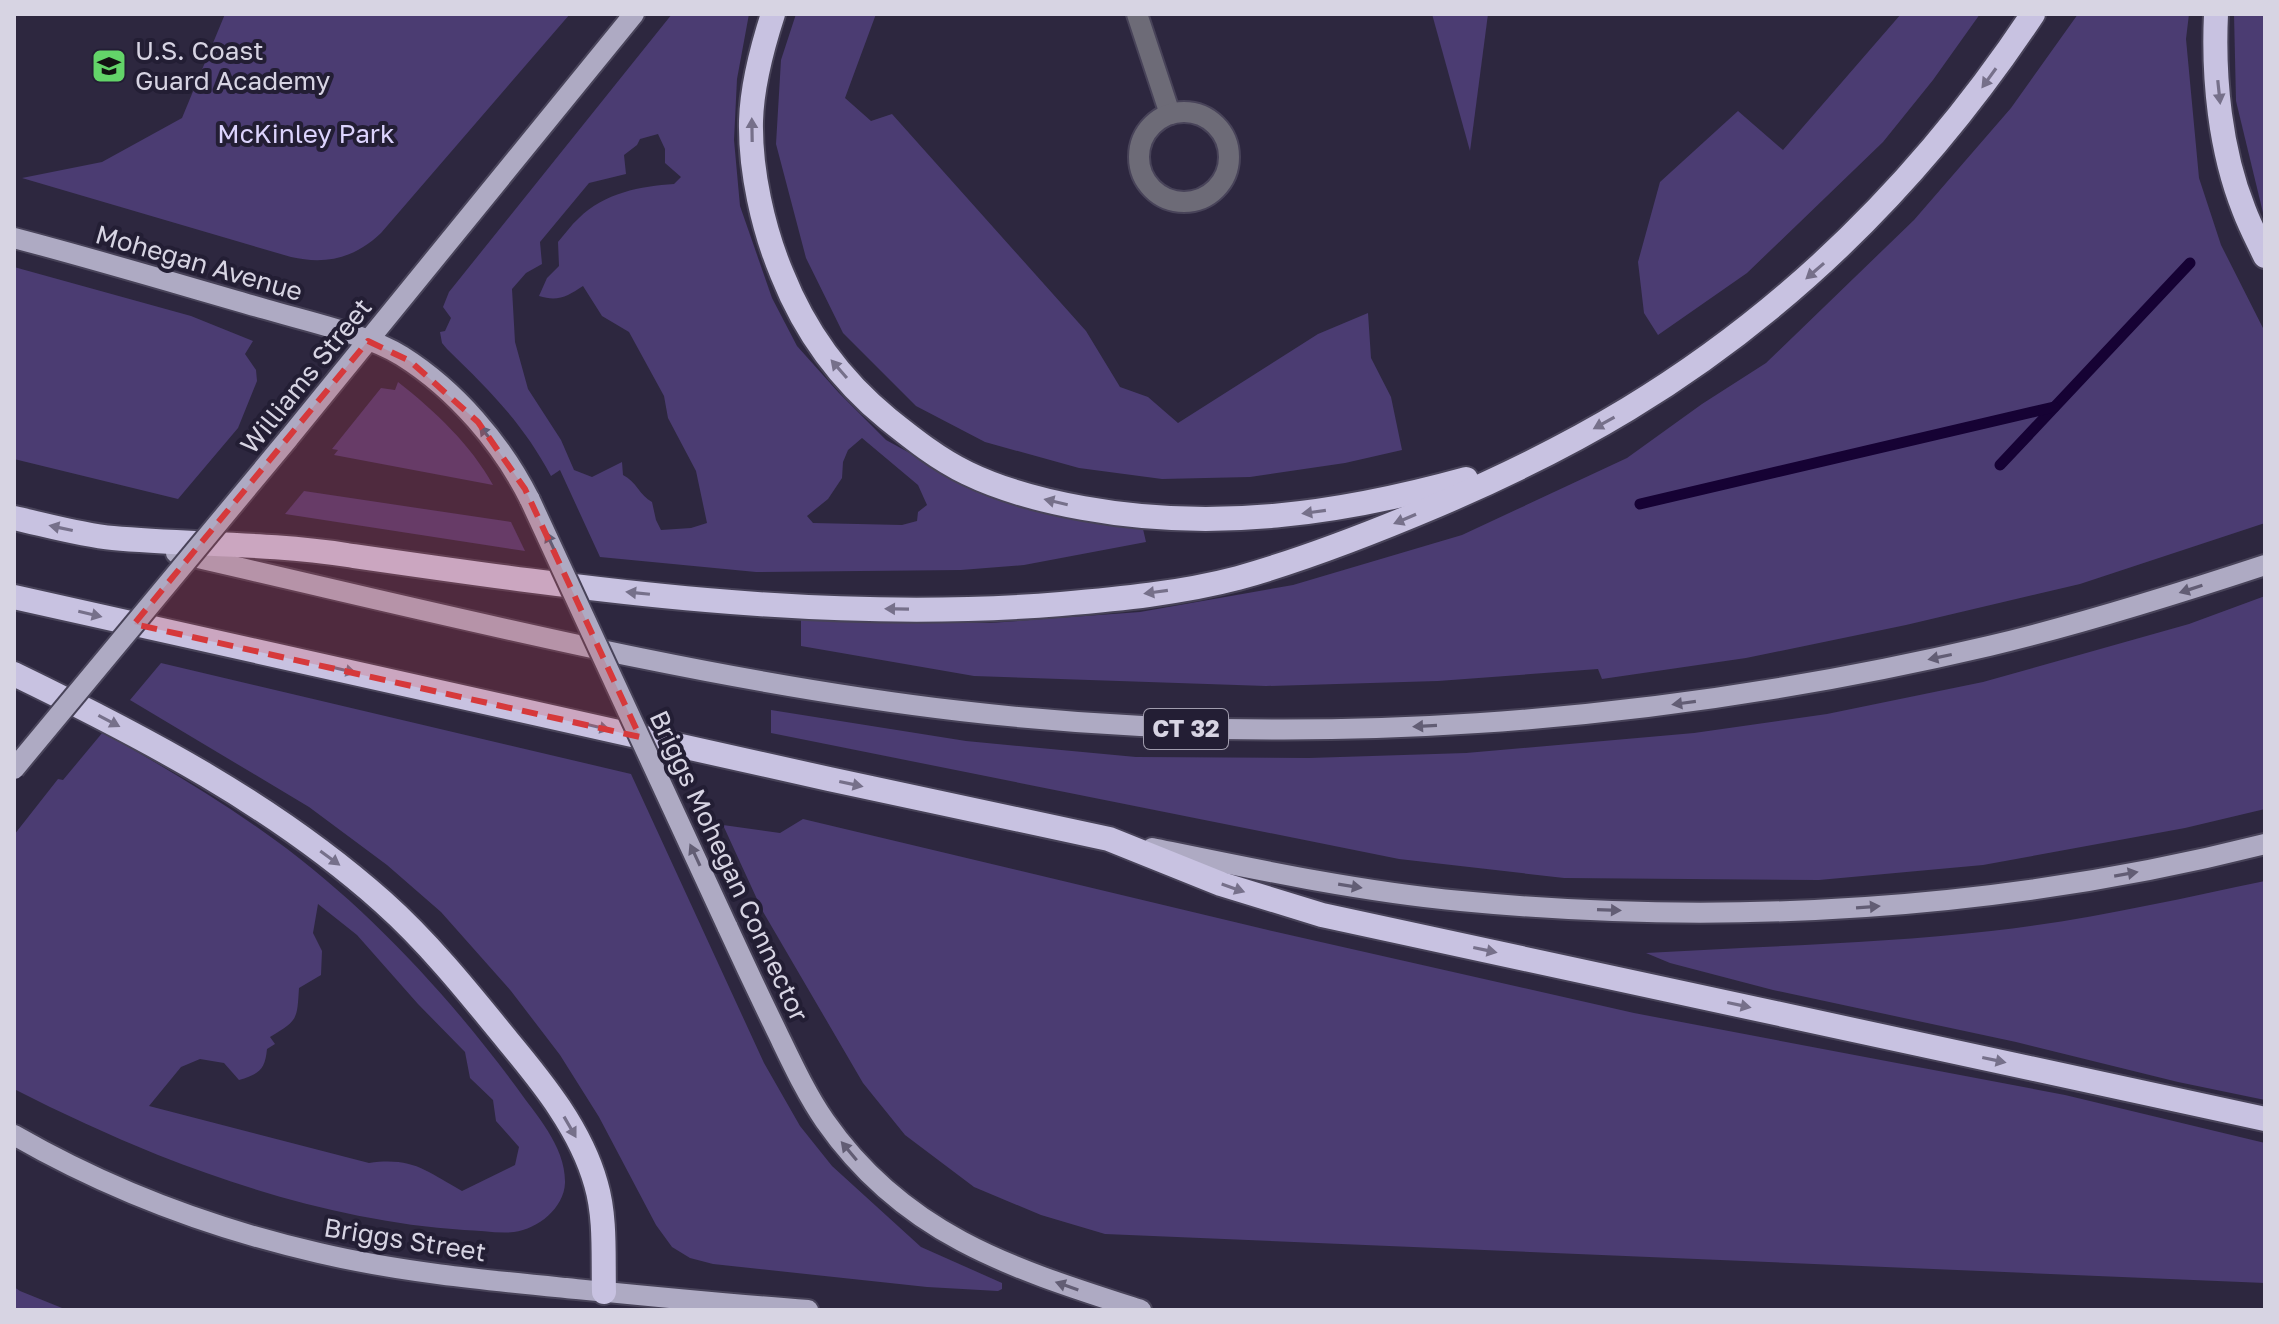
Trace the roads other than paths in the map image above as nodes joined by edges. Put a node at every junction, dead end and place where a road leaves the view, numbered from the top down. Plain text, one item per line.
1 (634, 14) edge
2 (773, 14) edge
3 (1137, 14) edge
4 (2033, 14) edge
5 (2216, 14) edge
6 (1170, 114) junction
7 (14, 238) edge
8 (2265, 256) edge
9 (368, 341) junction
10 (1552, 452) junction
11 (14, 518) edge
12 (108, 538) junction
13 (2265, 565) edge
14 (14, 597) edge
15 (14, 674) edge
16 (14, 769) edge
17 (1109, 839) junction
18 (2265, 844) edge
19 (2265, 1119) edge
20 (14, 1135) edge
21 (604, 1292) junction
22 (808, 1310) edge
23 (1141, 1310) edge

1 - 9 main road, Williams Street
10 -> 2 highway
3 - 6 street
4 -> 10 highway
5 -> 8 highway
6 - 6 street
7 - 9 main road, Mohegan Avenue
9 - 16 main road, Williams Street, bridge
23 -> 9 main road, Briggs Mohegan Connector, bridge
10 -> 12 highway
12 -> 11 highway, CT 32
13 -> 12 main road, CT 32
14 -> 17 highway
15 -> 21 highway
17 -> 18 main road
17 -> 19 highway
20 - 21 main road, Briggs Street
21 - 22 main road, Briggs Street

